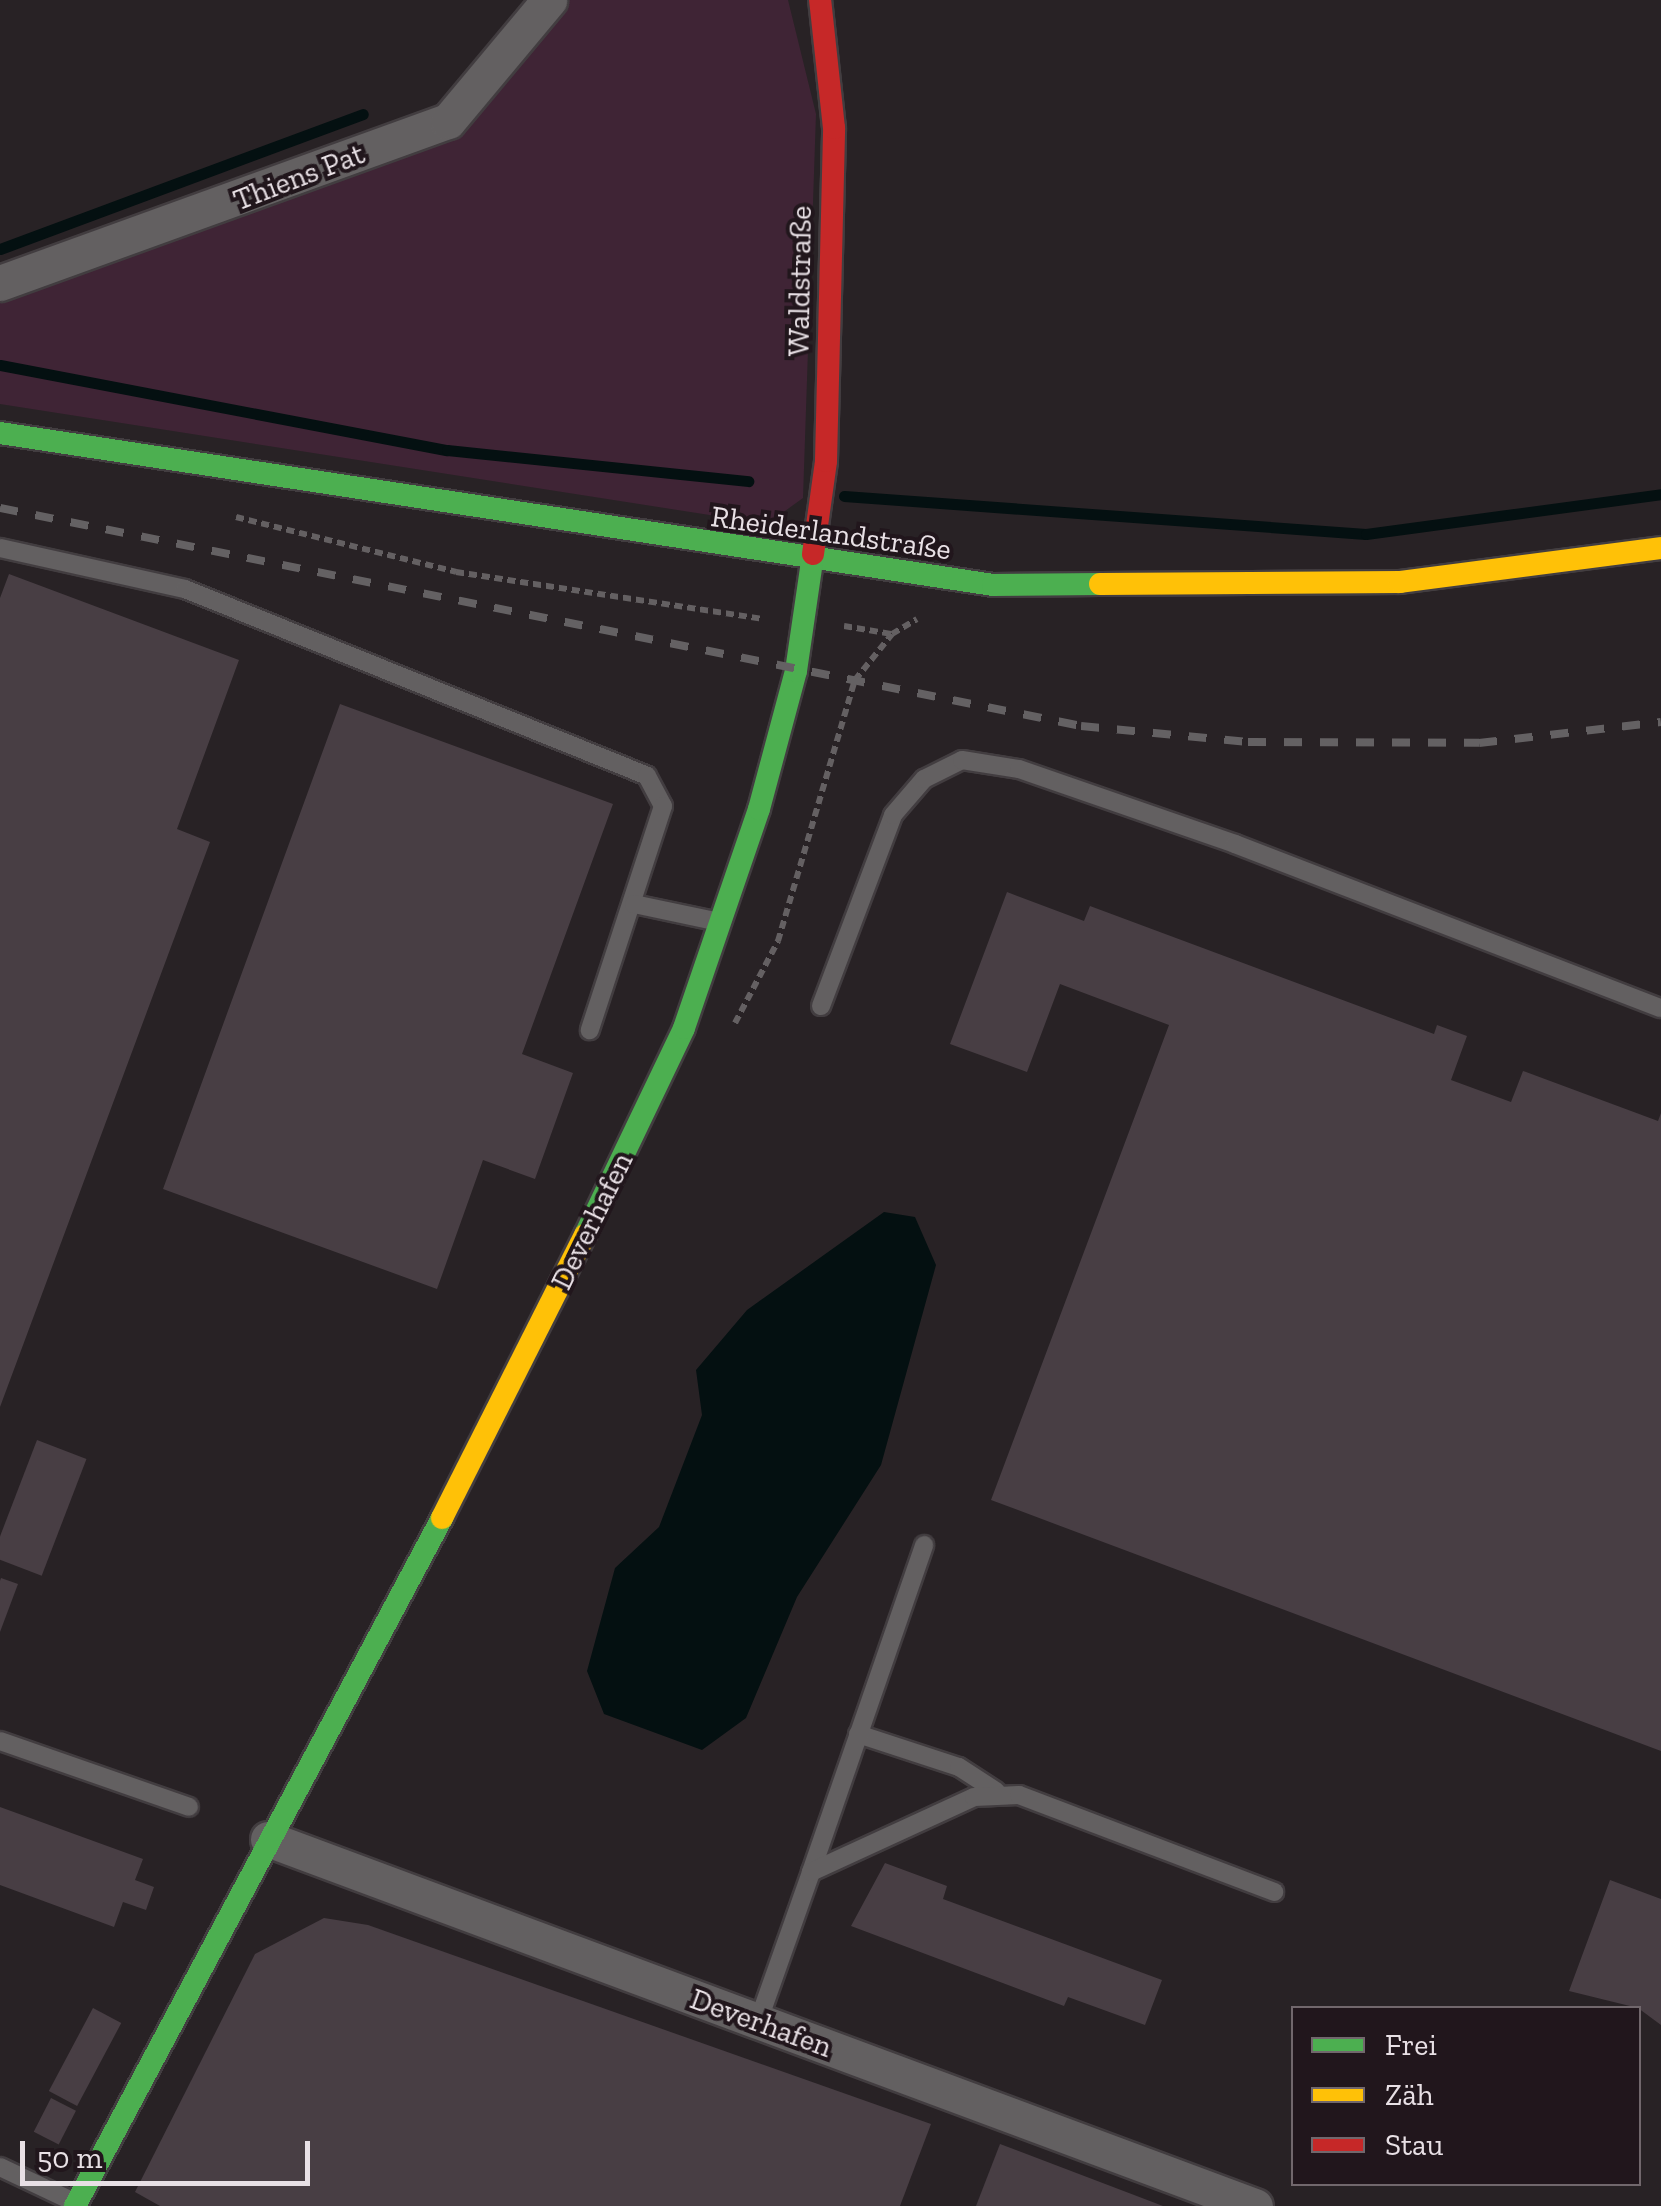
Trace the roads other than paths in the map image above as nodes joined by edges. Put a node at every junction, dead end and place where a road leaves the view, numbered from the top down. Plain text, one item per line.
1 (549, 0) edge
2 (820, 0) edge
3 (0, 283) edge
4 (0, 434) edge
5 (0, 548) edge
6 (1661, 548) edge
7 (813, 563) junction
8 (634, 904) junction
9 (721, 922) junction
10 (821, 1006) dead end
11 (1661, 1008) edge
12 (590, 1030) dead end
13 (924, 1546) dead end
14 (858, 1734) junction
15 (0, 1741) edge
16 (996, 1791) junction
17 (189, 1807) dead end
18 (268, 1839) junction
19 (811, 1872) junction
20 (1274, 1892) dead end
21 (758, 2022) junction
22 (0, 2167) edge
23 (76, 2205) edge
24 (1254, 2206) edge

1 - 3 street, Thiens Pat
2 - 7 street, Waldstraße
4 - 7 street, Rheiderlandstraße
5 - 8 lane
6 - 7 street, Rheiderlandstraße
7 - 9 street, Deverhafen
8 - 9 lane
8 - 12 lane
9 - 18 street, Deverhafen
10 - 11 lane
13 - 14 lane
14 - 16 lane
14 - 19 lane
15 - 17 lane
16 - 19 lane
16 - 20 lane
18 - 21 street, Deverhafen
18 - 23 street, Deverhafen
19 - 21 lane
21 - 24 street, Deverhafen
22 - 23 lane

